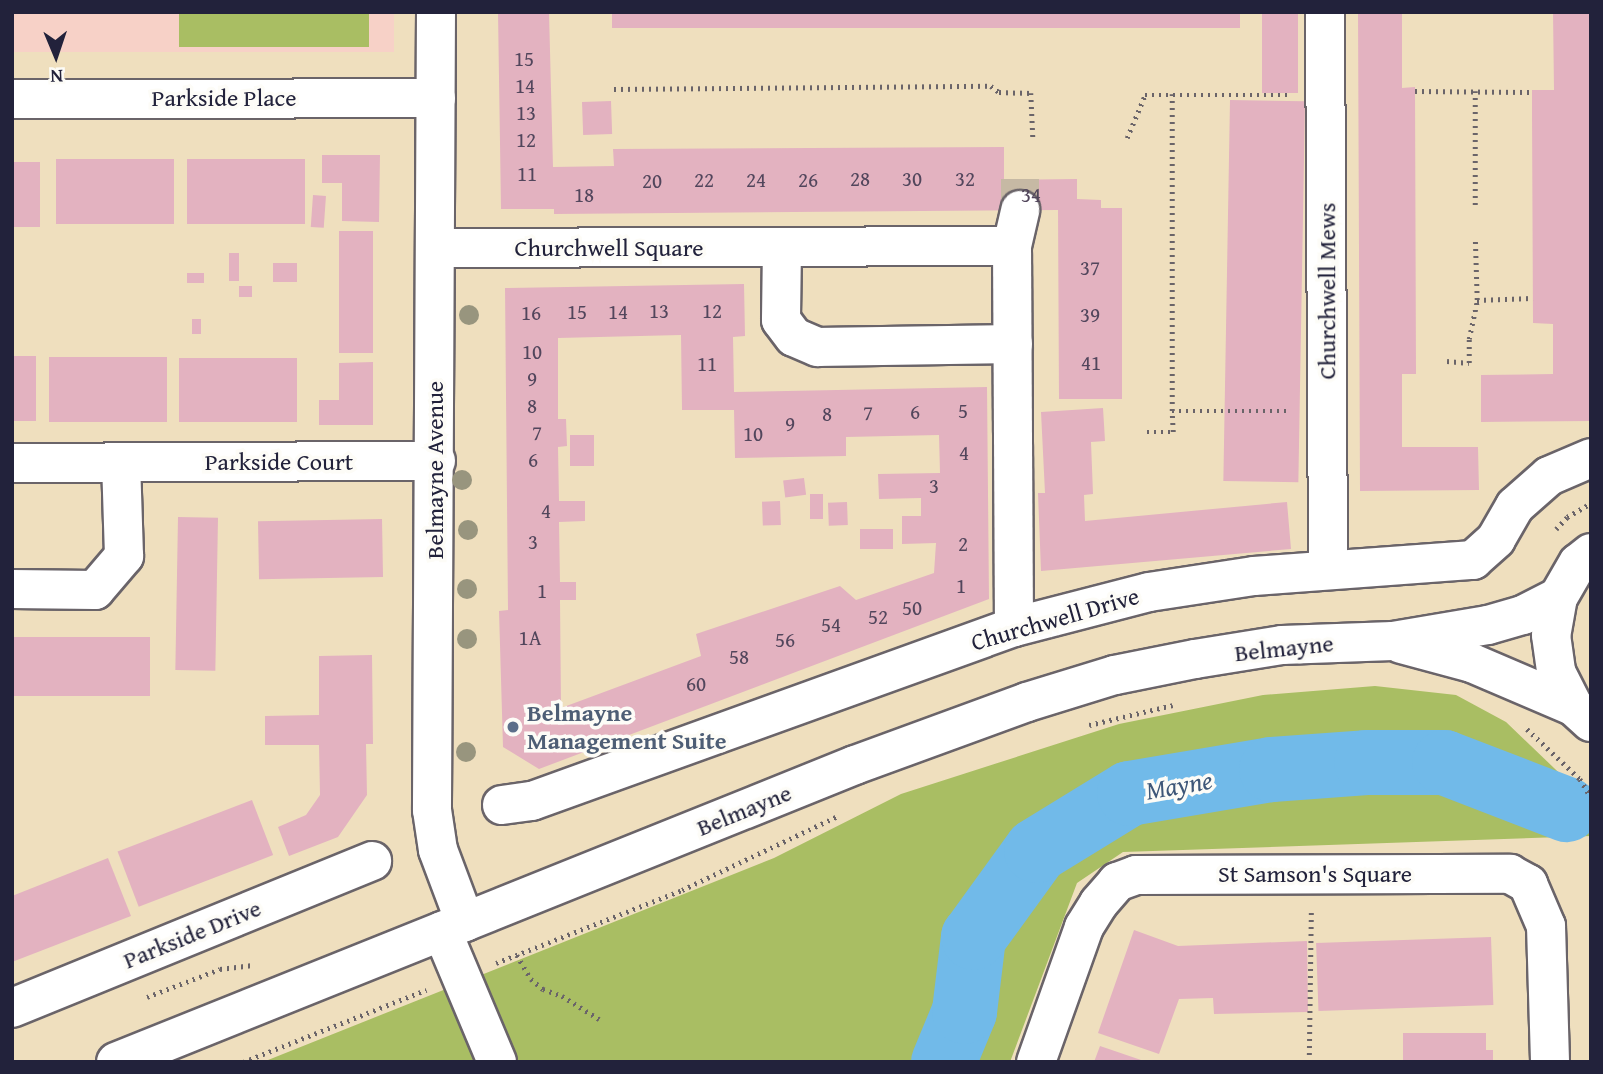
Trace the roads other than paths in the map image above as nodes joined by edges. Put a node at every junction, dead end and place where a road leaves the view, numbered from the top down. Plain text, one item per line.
1 (436, 12) edge
2 (1325, 12) edge
3 (436, 98) junction
4 (12, 99) edge
5 (782, 247) junction
6 (437, 248) junction
7 (1013, 344) junction
8 (1591, 458) edge
9 (436, 461) junction
10 (12, 463) edge
11 (121, 463) junction
12 (1591, 553) edge
13 (1328, 570) junction
14 (12, 589) edge
15 (1558, 597) junction
16 (1014, 627) junction
17 (1393, 641) junction
18 (1582, 714) edge
19 (502, 805) dead end
20 (372, 861) dead end
21 (454, 926) junction
22 (12, 1008) edge
23 (116, 1062) edge
24 (497, 1062) edge
25 (1036, 1062) edge
26 (1550, 1062) edge

1 - 3 street, Belmayne Avenue
2 - 13 street, Churchwell Mews
3 - 4 street, Parkside Place
3 - 6 street, Belmayne Avenue
5 - 6 street, Churchwell Square
5 - 7 street
5 - 7 street, Churchwell Square
6 - 9 street, Belmayne Avenue
7 - 16 street, Churchwell Square
8 - 13 street, Churchwell Drive
9 - 11 street, Parkside Court
9 - 21 street, Belmayne Avenue
10 - 11 street, Parkside Court
11 - 14 street
12 - 15 street, Belmayne
13 - 16 street, Churchwell Drive
15 - 17 street, Belmayne
15 - 18 street, Belmayne
16 - 19 street, Churchwell Drive
17 - 18 street, Belmayne
17 - 21 street, Belmayne
20 - 22 street, Parkside Drive
21 - 23 street, Belmayne
21 - 24 street, Belmayne Avenue
25 - 26 street, St Samson's Square

